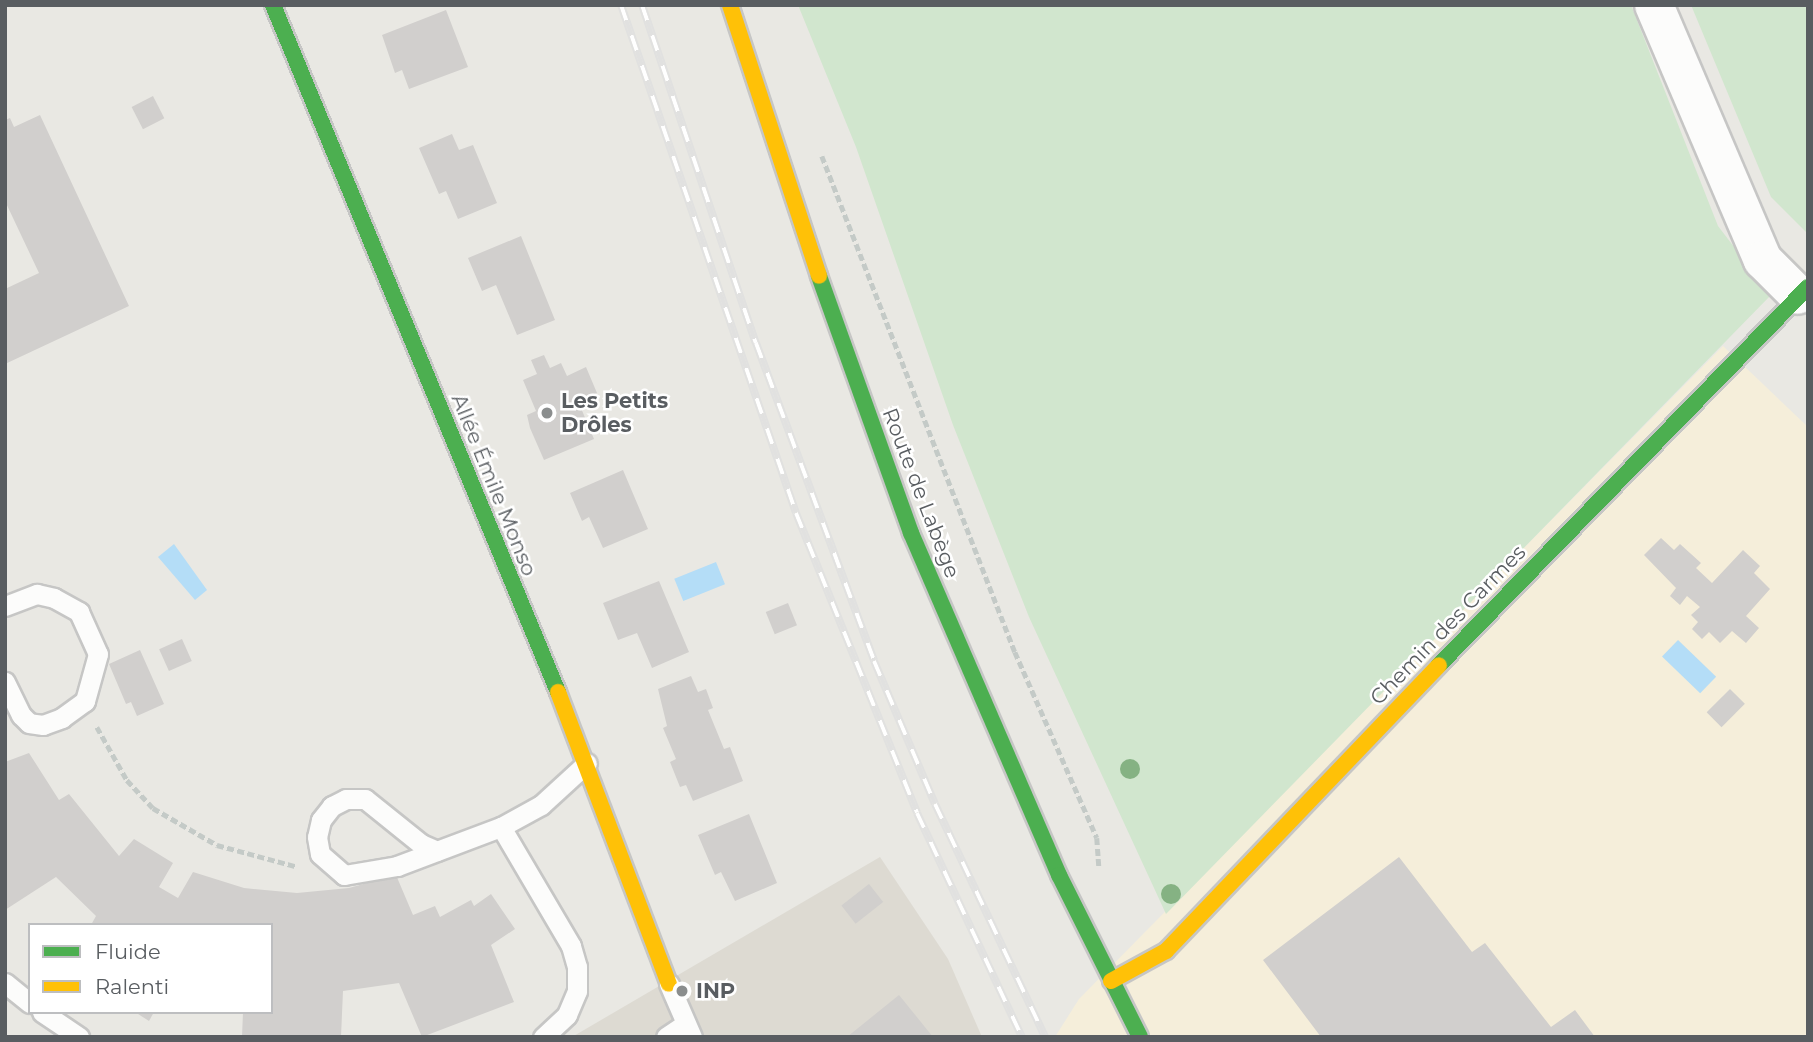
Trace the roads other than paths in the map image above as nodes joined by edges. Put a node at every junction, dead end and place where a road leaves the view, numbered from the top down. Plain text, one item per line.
1 (273, 5) edge
2 (730, 5) edge
3 (1654, 5) edge
4 (1803, 291) edge
5 (5, 606) edge
6 (5, 682) edge
7 (587, 763) junction
8 (501, 827) junction
9 (437, 851) junction
10 (1111, 981) junction
11 (5, 983) edge
12 (669, 984) joint
13 (28, 1001) edge
14 (45, 1014) edge
15 (689, 1030) edge
16 (79, 1037) edge
17 (543, 1037) edge
18 (666, 1037) edge
19 (1140, 1037) edge

1 - 7 street, Allée Émile Monso
2 - 10 street, Route de Labège
3 - 4 street
4 - 10 street, Chemin des Carmes
5 - 6 lane
7 - 8 lane
7 - 12 street, Allée Émile Monso
8 - 9 lane
8 - 17 lane
9 - 9 lane
10 - 19 street, Route de Labège
11 - 13 lane
12 - 15 lane
14 - 16 lane
15 - 18 lane

